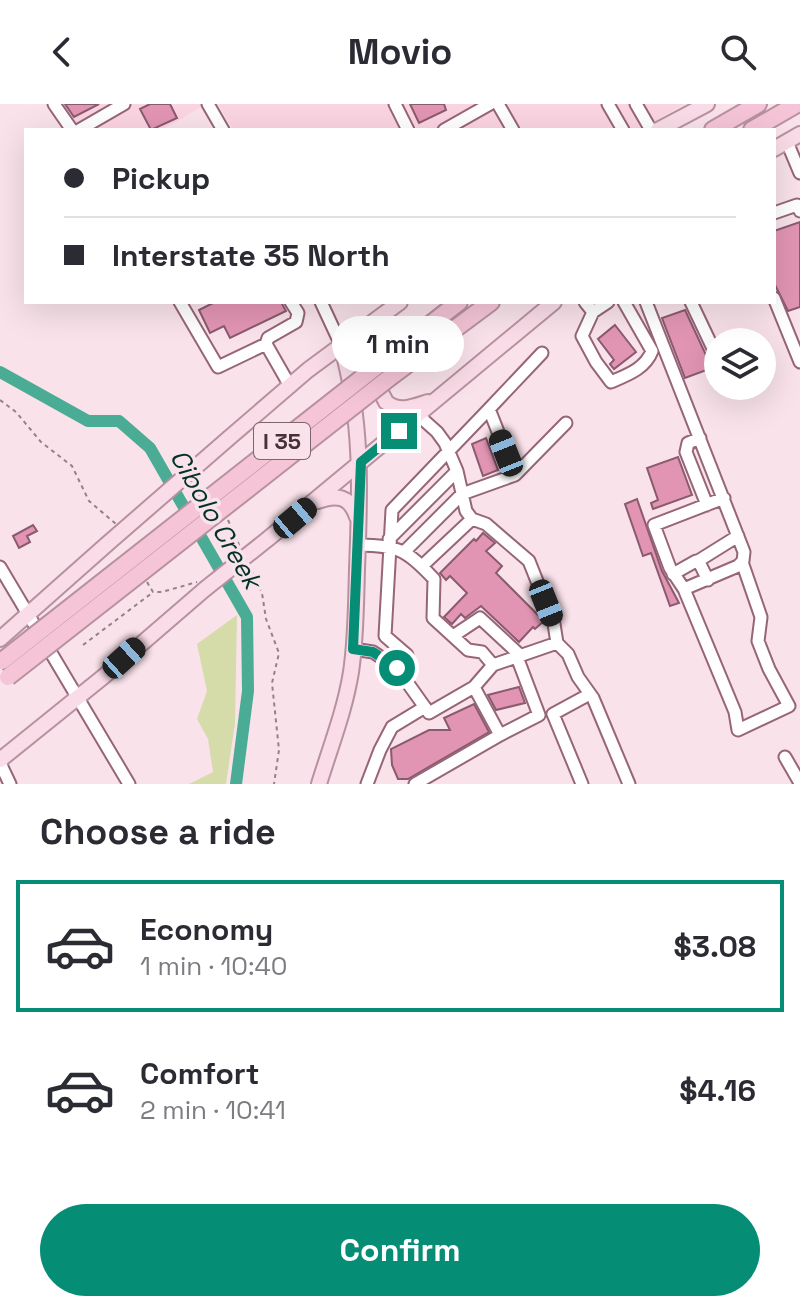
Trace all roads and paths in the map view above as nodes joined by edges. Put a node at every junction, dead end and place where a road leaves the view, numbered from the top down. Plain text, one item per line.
1 (124, 104) edge
2 (208, 104) edge
3 (395, 104) edge
4 (490, 104) edge
5 (498, 104) edge
6 (608, 104) edge
7 (636, 104) edge
8 (707, 104) edge
9 (747, 104) edge
10 (758, 104) edge
11 (797, 104) edge
12 (59, 106) edge
13 (690, 108) edge
14 (71, 128) edge
15 (82, 128) edge
16 (222, 128) edge
17 (407, 128) edge
18 (448, 128) edge
19 (512, 128) edge
20 (622, 128) edge
21 (650, 128) edge
22 (661, 128) edge
23 (716, 128) edge
24 (716, 128) edge
25 (755, 128) edge
26 (787, 142) edge
27 (800, 173) edge
28 (799, 206) edge
29 (776, 212) edge
30 (776, 303) edge
31 (181, 304) edge
32 (292, 304) edge
33 (322, 304) edge
34 (397, 304) edge
35 (398, 304) edge
36 (457, 304) edge
37 (489, 304) edge
38 (552, 304) edge
39 (625, 304) edge
40 (647, 304) edge
41 (692, 304) edge
42 (589, 307) edge
43 (704, 329) edge
44 (266, 344) junction
45 (341, 345) junction
46 (542, 353) dead end
47 (800, 362) edge
48 (390, 367) junction
49 (290, 386) junction
50 (439, 398) junction
51 (0, 400) edge
52 (489, 409) junction
53 (418, 415) junction
54 (566, 423) dead end
55 (700, 438) junction
56 (449, 451) junction
57 (361, 462) junction
58 (457, 471) junction
59 (515, 475) junction
60 (462, 494) junction
61 (724, 498) junction
62 (313, 502) junction
63 (707, 505) junction
64 (472, 519) junction
65 (359, 521) junction
66 (117, 525) dead end
67 (738, 536) junction
68 (389, 542) junction
69 (358, 545) junction
70 (405, 551) junction
71 (247, 561) dead end
72 (698, 561) junction
73 (742, 562) junction
74 (422, 566) junction
75 (0, 567) edge
76 (673, 574) junction
77 (144, 576) dead end
78 (708, 580) junction
79 (199, 581) dead end
80 (684, 589) junction
81 (153, 592) junction
82 (29, 614) junction
83 (1, 636) edge
84 (453, 636) junction
85 (557, 643) junction
86 (83, 645) dead end
87 (353, 649) junction
88 (519, 656) junction
89 (493, 665) junction
90 (397, 668) junction
91 (3, 672) edge
92 (474, 687) junction
93 (588, 695) junction
94 (79, 697) junction
95 (425, 707) junction
96 (553, 714) junction
97 (539, 715) junction
98 (500, 735) junction
99 (785, 757) dead end
100 (0, 762) edge
101 (800, 783) edge
102 (10, 784) edge
103 (129, 784) edge
104 (274, 784) edge
105 (319, 784) edge
106 (367, 784) edge
107 (415, 784) edge
108 (582, 784) edge
109 (629, 784) edge

1 - 15 street
2 - 16 street
3 - 17 street
4 - 18 street
5 - 19 street
6 - 20 street
7 - 21 street
8 - 13 main road
9 - 23 highway
10 - 24 highway
11 - 25 highway
12 - 14 street
13 - 22 main road
26 - 27 street
28 - 29 street
30 - 47 street
31 - 44 street
32 - 44 street
33 - 45 street
34 - 45 main road
35 - 50 main road
36 - 48 highway, I 35
37 - 48 highway, I 35
38 - 50 main road
39 - 42 street
40 - 55 street
41 - 43 street
44 - 49 street
45 - 49 main road
45 - 57 main road
46 - 52 street
48 - 91 highway, I 35, bridge
49 - 82 main road, bridge
50 - 53 main road
51 - 66 path
52 - 56 street
52 - 59 street
53 - 56 street
53 - 57 main road
54 - 59 street
55 - 61 street
55 - 63 street
56 - 58 street
56 - 68 street
57 - 62 main road
57 - 65 main road
58 - 60 street
58 - 68 street
59 - 60 street
60 - 64 street
60 - 70 street
61 - 63 street
61 - 67 street
62 - 65 main road
62 - 94 main road, bridge
63 - 76 street
64 - 74 street
64 - 85 street
65 - 69 main road
67 - 72 street
67 - 73 street
68 - 69 street
68 - 70 street
68 - 90 street
69 - 87 main road
70 - 74 street
71 - 104 path
72 - 76 street
72 - 78 street
73 - 78 street
73 - 80 street
74 - 84 street
75 - 82 street
76 - 80 street
77 - 81 path
78 - 80 street
79 - 81 path
81 - 86 path
82 - 83 main road
82 - 94 street
84 - 88 street
84 - 89 street
85 - 88 street
85 - 93 street
87 - 90 street
87 - 105 main road
88 - 89 street
88 - 97 street
89 - 92 street
90 - 95 street
92 - 95 street
92 - 98 street
93 - 96 street
93 - 109 street
94 - 100 main road
94 - 103 street
95 - 106 street
96 - 97 street
96 - 108 street
97 - 98 street
98 - 107 street
99 - 101 street
100 - 102 street

